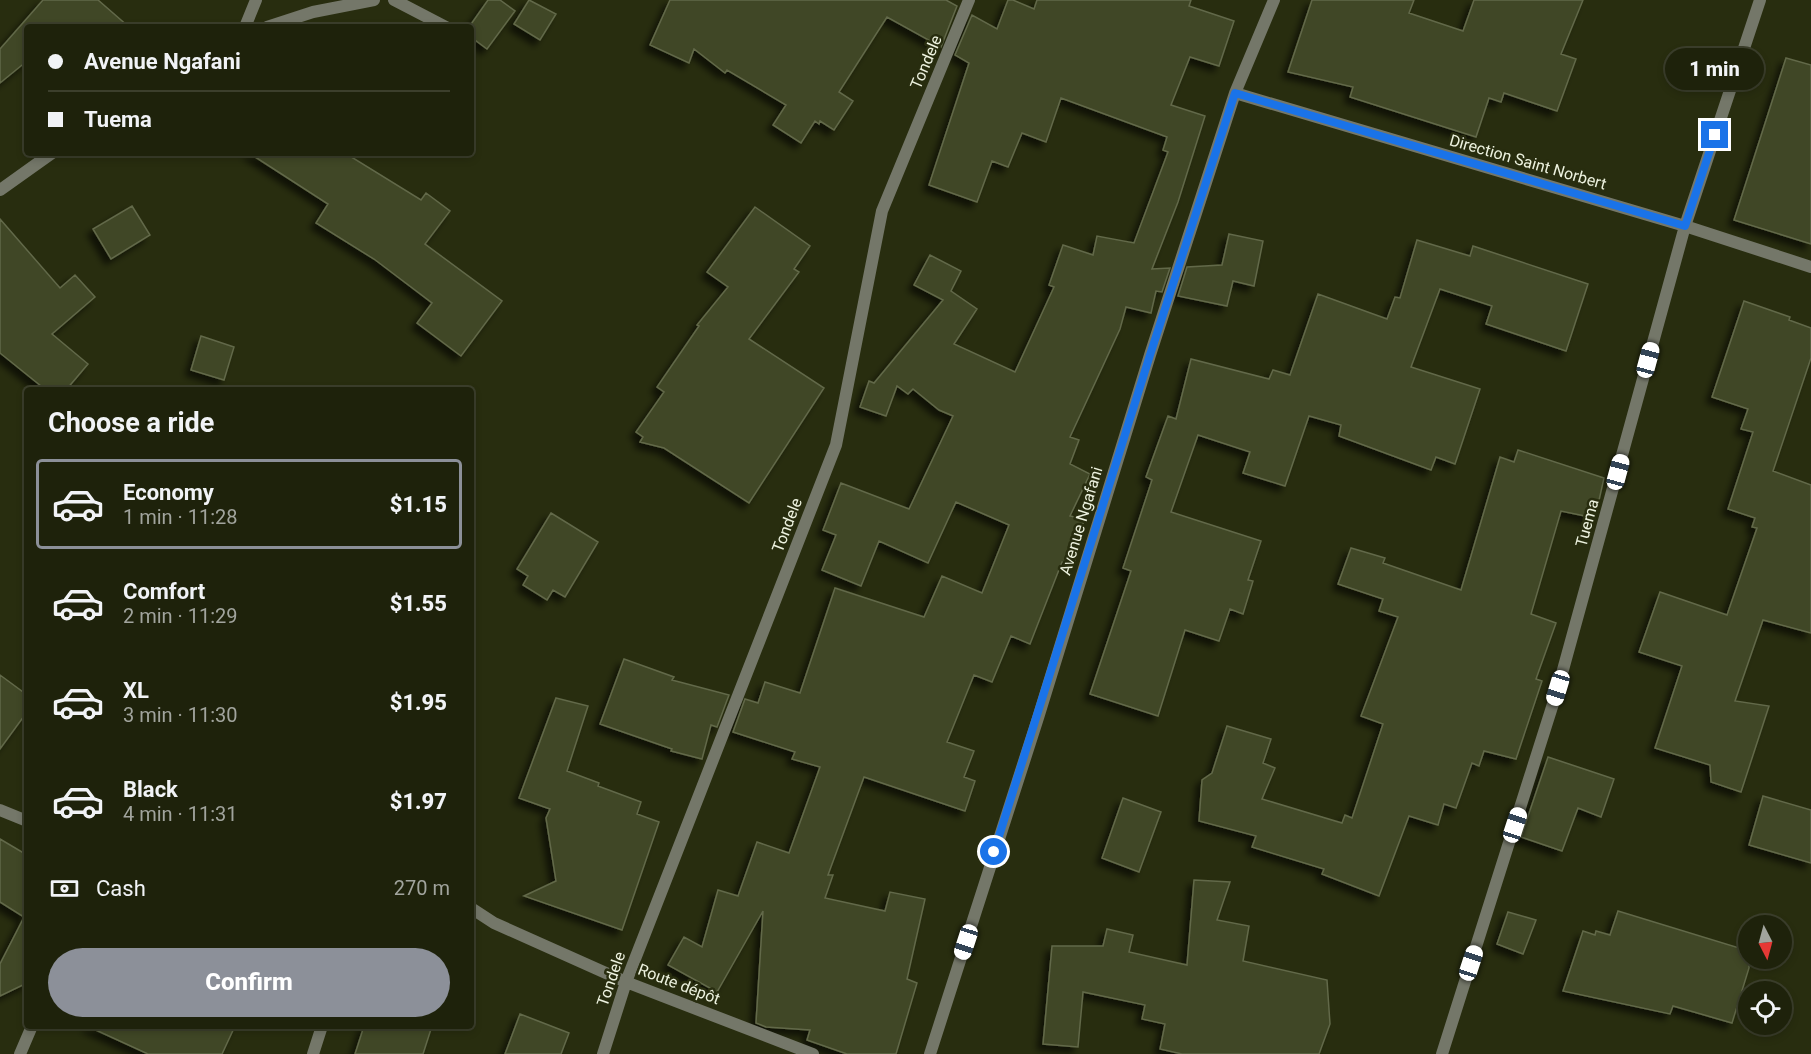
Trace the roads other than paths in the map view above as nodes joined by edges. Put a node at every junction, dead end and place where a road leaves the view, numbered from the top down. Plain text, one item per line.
1 (256, 0) edge
2 (374, 0) edge
3 (394, 0) edge
4 (969, 0) edge
5 (1274, 0) edge
6 (1760, 0) edge
7 (246, 24) edge
8 (276, 24) edge
9 (440, 24) edge
10 (1235, 93) junction
11 (48, 156) edge
12 (0, 190) edge
13 (1685, 226) junction
14 (1811, 267) edge
15 (0, 810) edge
16 (24, 820) edge
17 (474, 910) edge
18 (626, 982) junction
19 (31, 1029) edge
20 (321, 1029) edge
21 (20, 1054) edge
22 (313, 1054) edge
23 (603, 1054) edge
24 (813, 1054) edge
25 (930, 1054) edge
26 (1442, 1054) edge

1 - 7 street
2 - 8 street
3 - 9 street
4 - 18 street, Tondele
5 - 10 street, Avenue Ngafani
6 - 13 street, Tuema
10 - 13 street, Direction Saint Norbert
10 - 25 street, Avenue Ngafani
11 - 12 street
13 - 14 street, Direction Saint Norbert
13 - 26 street, Tuema
15 - 16 street
17 - 18 street, Route dépôt
18 - 23 street, Tondele
18 - 24 street, Route dépôt
19 - 21 street
20 - 22 street

